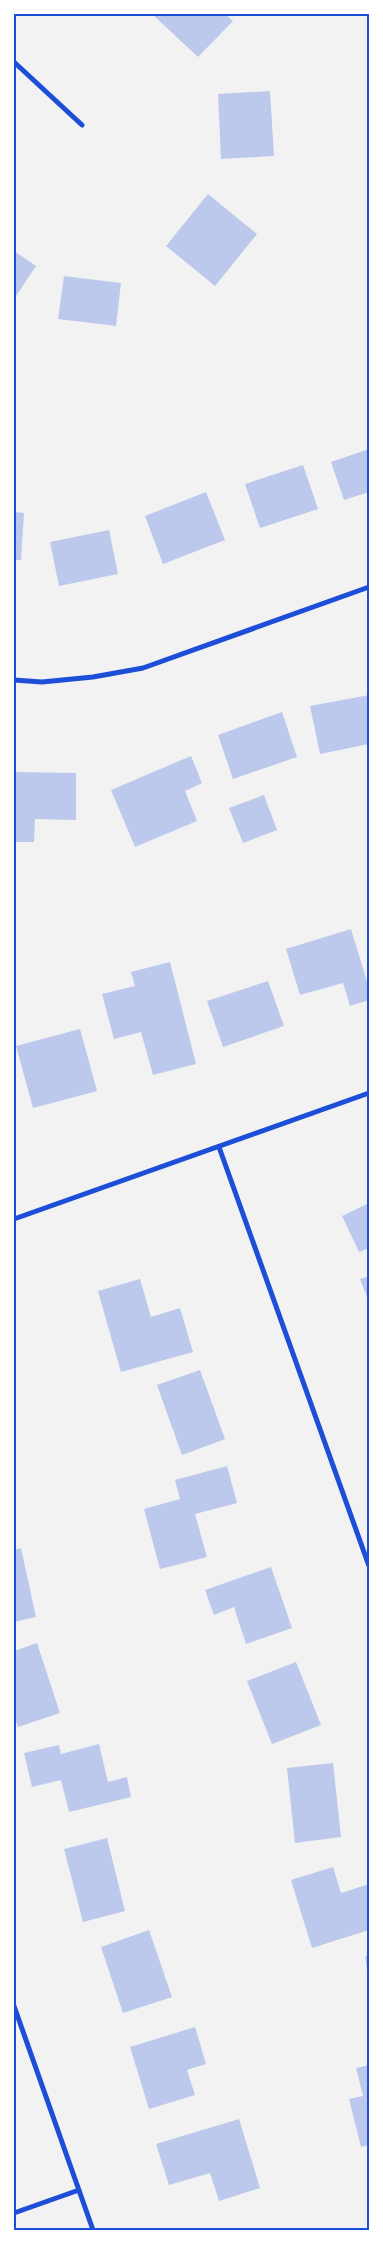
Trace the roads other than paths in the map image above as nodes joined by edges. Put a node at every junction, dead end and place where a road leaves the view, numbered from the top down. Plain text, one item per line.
1 (14, 62) edge
2 (82, 126) dead end
3 (369, 587) edge
4 (14, 680) edge
5 (369, 1093) edge
6 (219, 1147) junction
7 (14, 1219) edge
8 (369, 1566) edge
9 (14, 2006) edge
10 (78, 2190) junction
11 (14, 2213) edge
12 (92, 2230) edge

1 - 2 street
3 - 4 street
5 - 6 street
6 - 7 street
6 - 8 street
9 - 10 street
10 - 11 street
10 - 12 street

